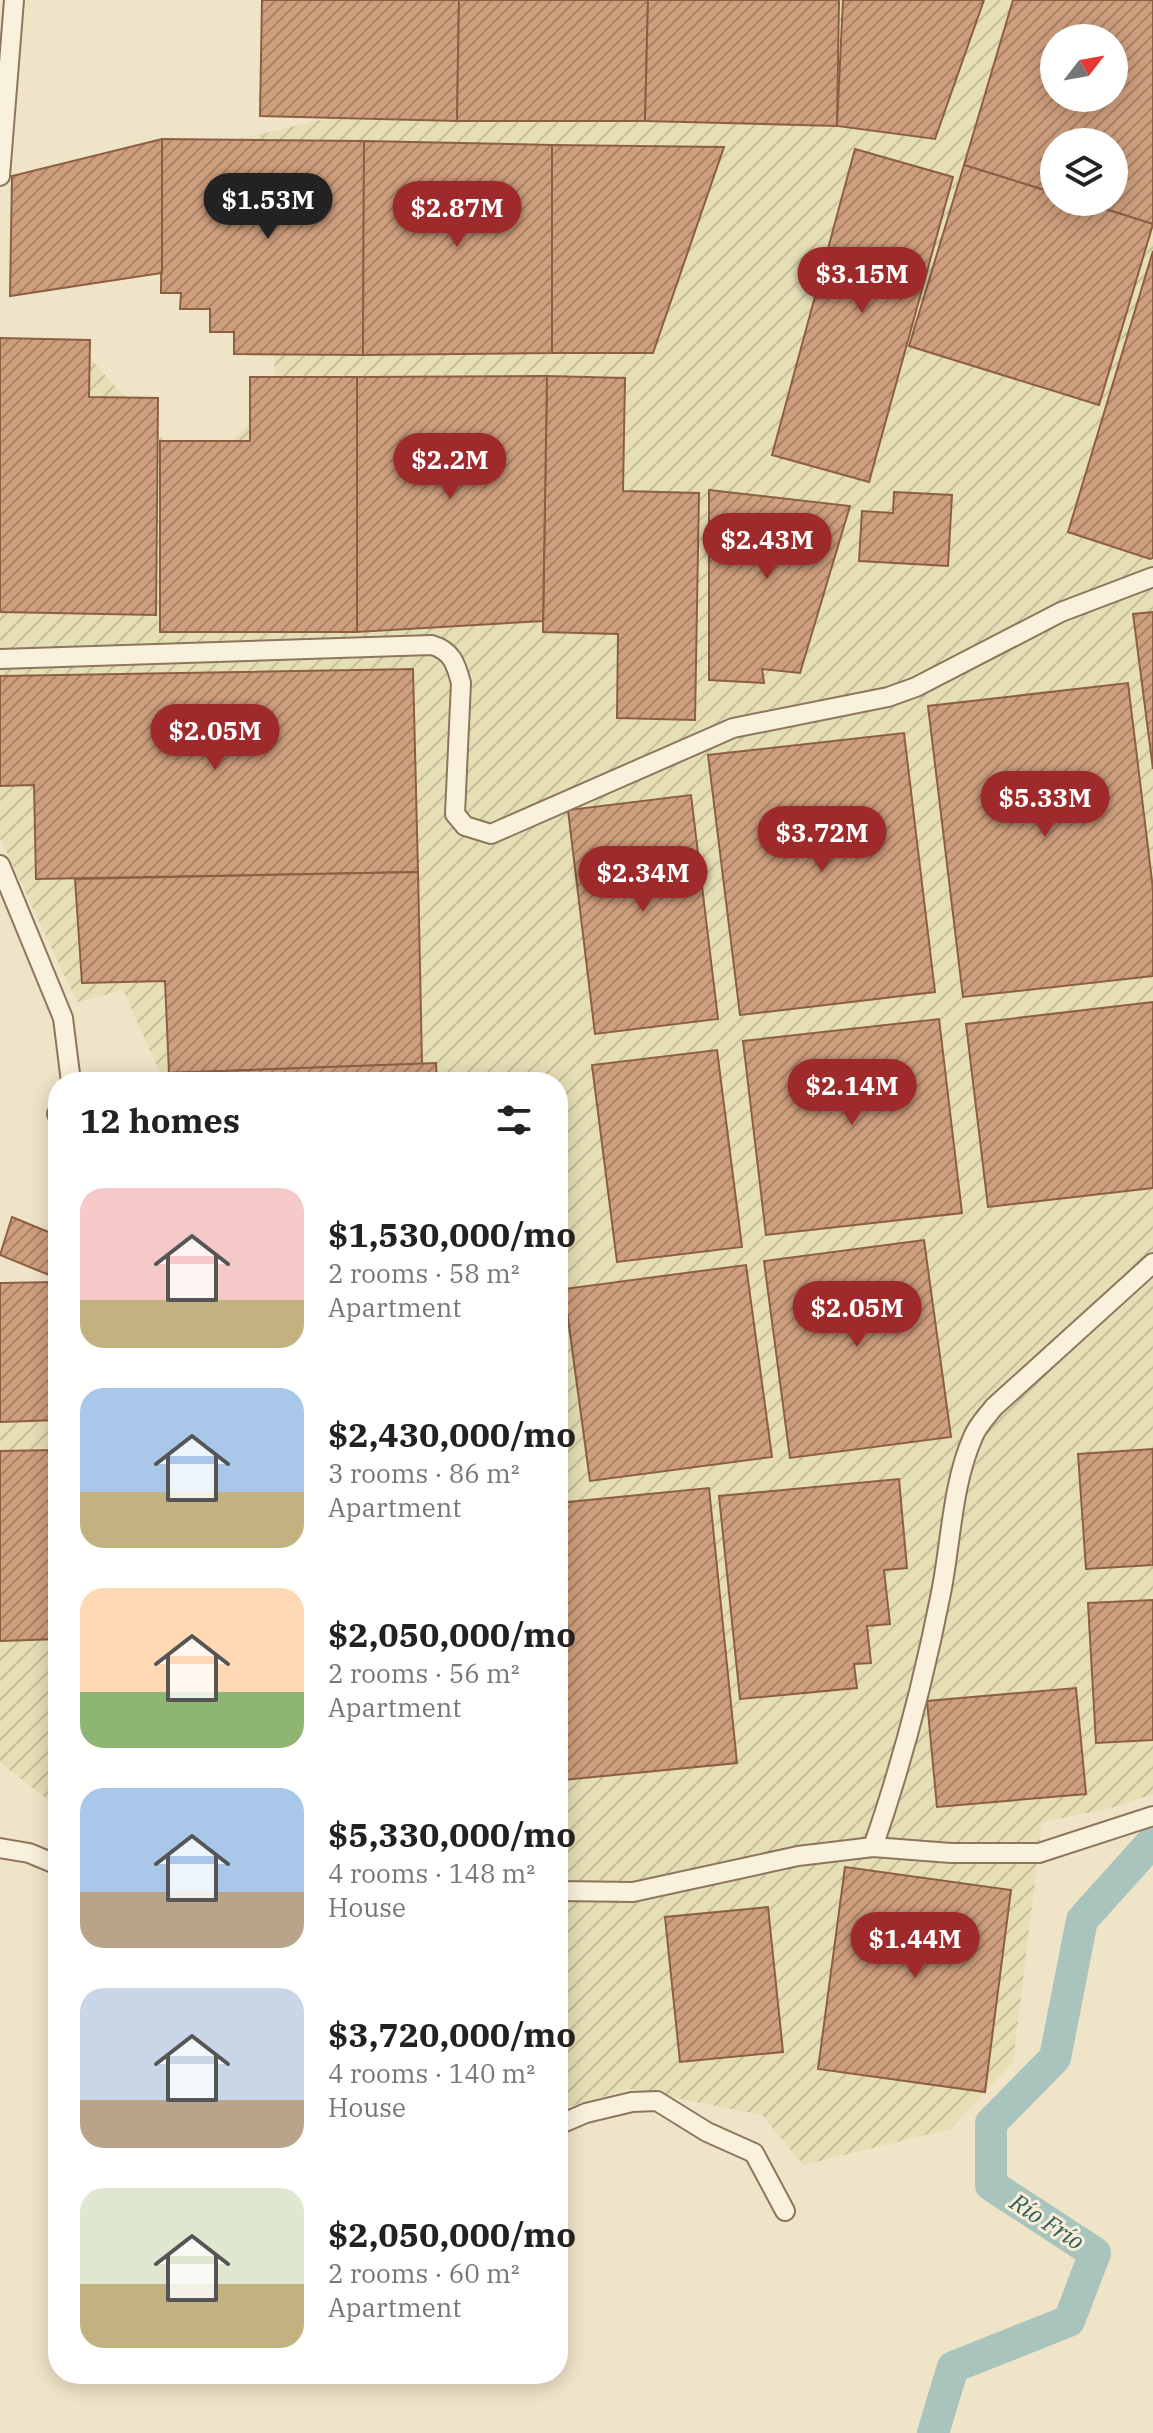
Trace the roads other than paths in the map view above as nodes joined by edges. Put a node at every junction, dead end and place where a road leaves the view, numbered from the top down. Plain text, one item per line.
1 (14, 0) edge
2 (0, 176) edge
3 (1153, 577) edge
4 (0, 659) edge
5 (0, 865) edge
6 (70, 1072) edge
7 (1153, 1263) edge
8 (1153, 1816) edge
9 (873, 1847) junction
10 (0, 1848) edge
11 (48, 1861) edge
12 (568, 1891) edge
13 (568, 2121) edge
14 (785, 2211) dead end

1 - 2 street
3 - 4 street
5 - 6 street
7 - 9 street
8 - 9 street
9 - 12 street
10 - 11 street
13 - 14 street

